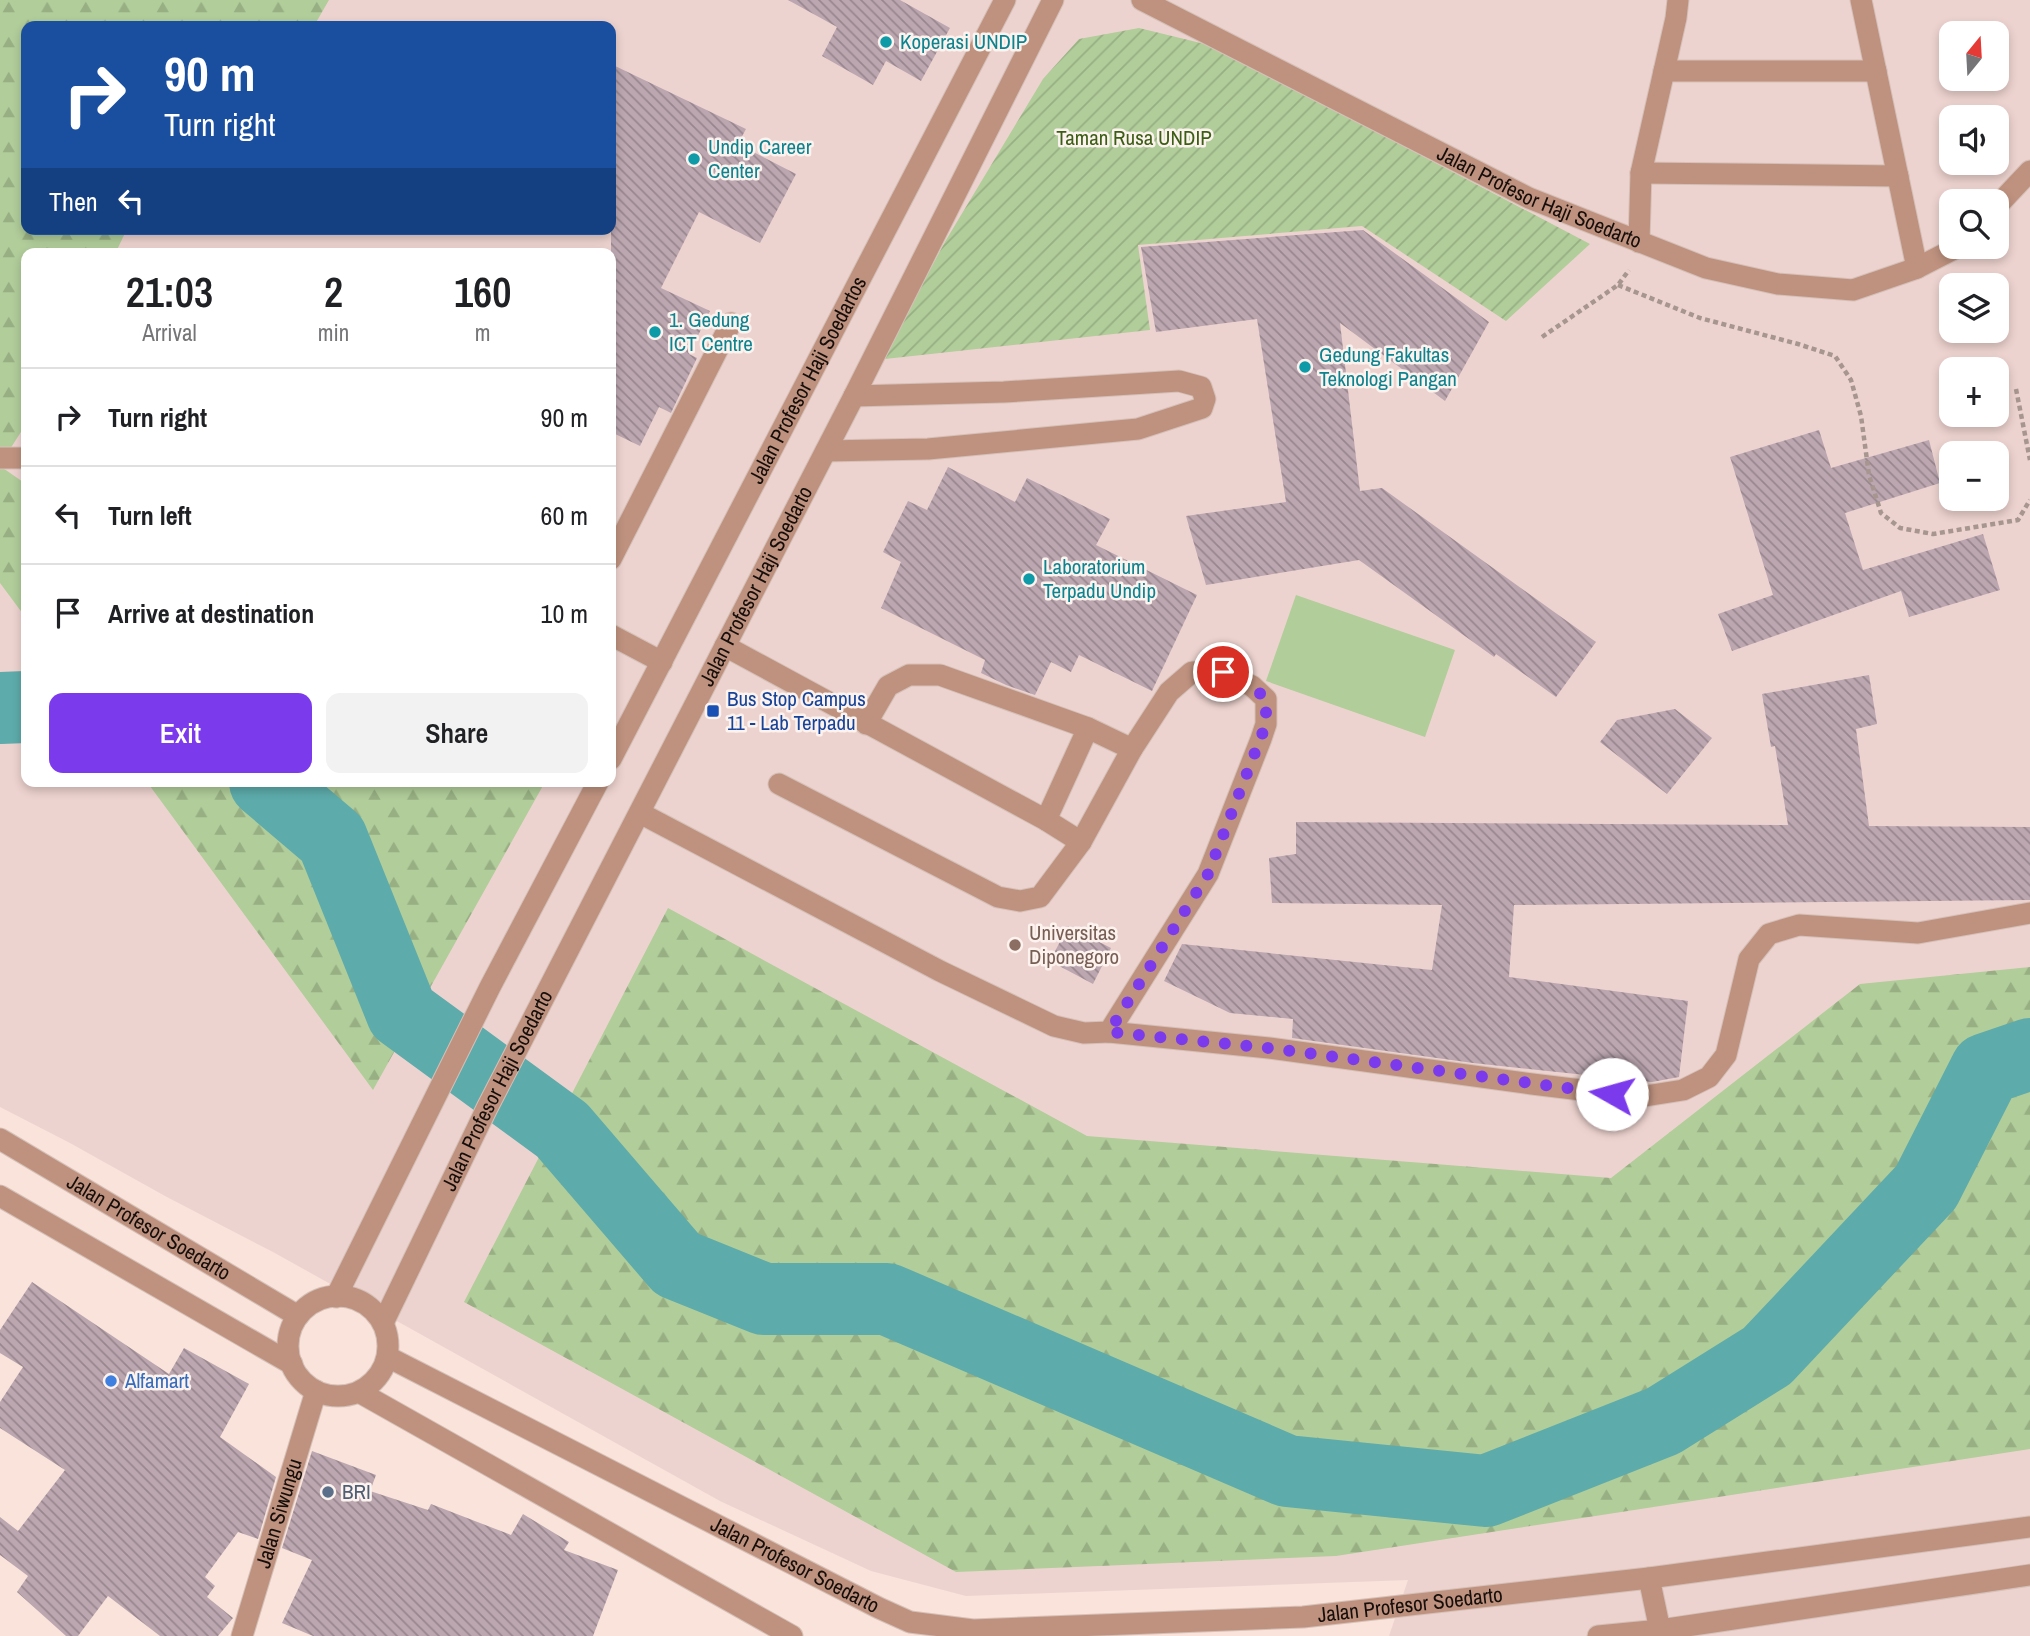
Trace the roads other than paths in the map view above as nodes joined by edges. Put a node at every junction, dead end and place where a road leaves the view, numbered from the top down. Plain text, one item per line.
1 (1005, 0) edge
2 (1053, 0) edge
3 (1142, 0) edge
4 (1678, 0) edge
5 (1861, 0) edge
6 (1664, 71) junction
7 (1876, 71) junction
8 (2030, 171) edge
9 (1641, 173) junction
10 (1898, 176) junction
11 (2009, 193) edge
12 (1639, 242) junction
13 (1939, 257) edge
14 (1917, 268) junction
15 (732, 323) dead end
16 (854, 396) junction
17 (825, 450) junction
18 (0, 458) edge
19 (21, 458) edge
20 (620, 518) edge
21 (616, 536) edge
22 (616, 638) edge
23 (725, 646) junction
24 (662, 662) junction
25 (866, 724) junction
26 (1088, 728) junction
27 (1132, 748) junction
28 (616, 749) edge
29 (779, 784) dead end
30 (595, 787) edge
31 (640, 813) junction
32 (1046, 820) junction
33 (1081, 842) junction
34 (2030, 913) edge
35 (1109, 1032) junction
36 (0, 1139) edge
37 (0, 1196) edge
38 (336, 1297) junction
39 (298, 1316) junction
40 (383, 1323) junction
41 (388, 1357) junction
42 (292, 1364) junction
43 (316, 1391) junction
44 (359, 1392) junction
45 (2030, 1527) edge
46 (2030, 1575) edge
47 (1649, 1578) junction
48 (905, 1629) edge
49 (1662, 1633) edge
50 (242, 1636) edge
51 (792, 1636) edge
52 (1598, 1636) edge

1 - 24 street, Jalan Profesor Haji Soedartos
2 - 16 street, Jalan Profesor Haji Soedarto
3 - 12 street, Jalan Profesor Haji Soedarto
4 - 6 street
5 - 7 street
6 - 7 street
6 - 9 street
7 - 10 street
8 - 11 street
9 - 10 street
9 - 12 street
10 - 14 street
12 - 14 street, Jalan Profesor Haji Soedarto
13 - 14 street, Jalan Profesor Haji Soedarto
15 - 20 street
16 - 17 street, Jalan Profesor Haji Soedarto
16 - 17 street
17 - 23 street, Jalan Profesor Haji Soedarto
18 - 19 street
20 - 21 street
22 - 24 street
23 - 25 street
23 - 31 street, Jalan Profesor Haji Soedarto
24 - 28 street, Jalan Profesor Haji Soedartos
25 - 26 street
25 - 32 street
26 - 27 street
26 - 32 street
27 - 33 street
27 - 35 street
29 - 33 street
30 - 38 street
31 - 35 street
31 - 40 street, Jalan Profesor Haji Soedarto
32 - 33 street
34 - 35 street
36 - 39 street, Jalan Profesor Soedarto
37 - 42 street
38 - 39 street
38 - 40 street
39 - 42 street
40 - 41 street
41 - 44 street
41 - 48 street, Jalan Profesor Soedarto
42 - 43 street
43 - 44 street
43 - 50 street, Jalan Siwungu
44 - 51 street
45 - 47 street, Jalan Profesor Soedarto
46 - 49 street
47 - 48 street, Jalan Profesor Soedarto
47 - 49 street
49 - 52 street

